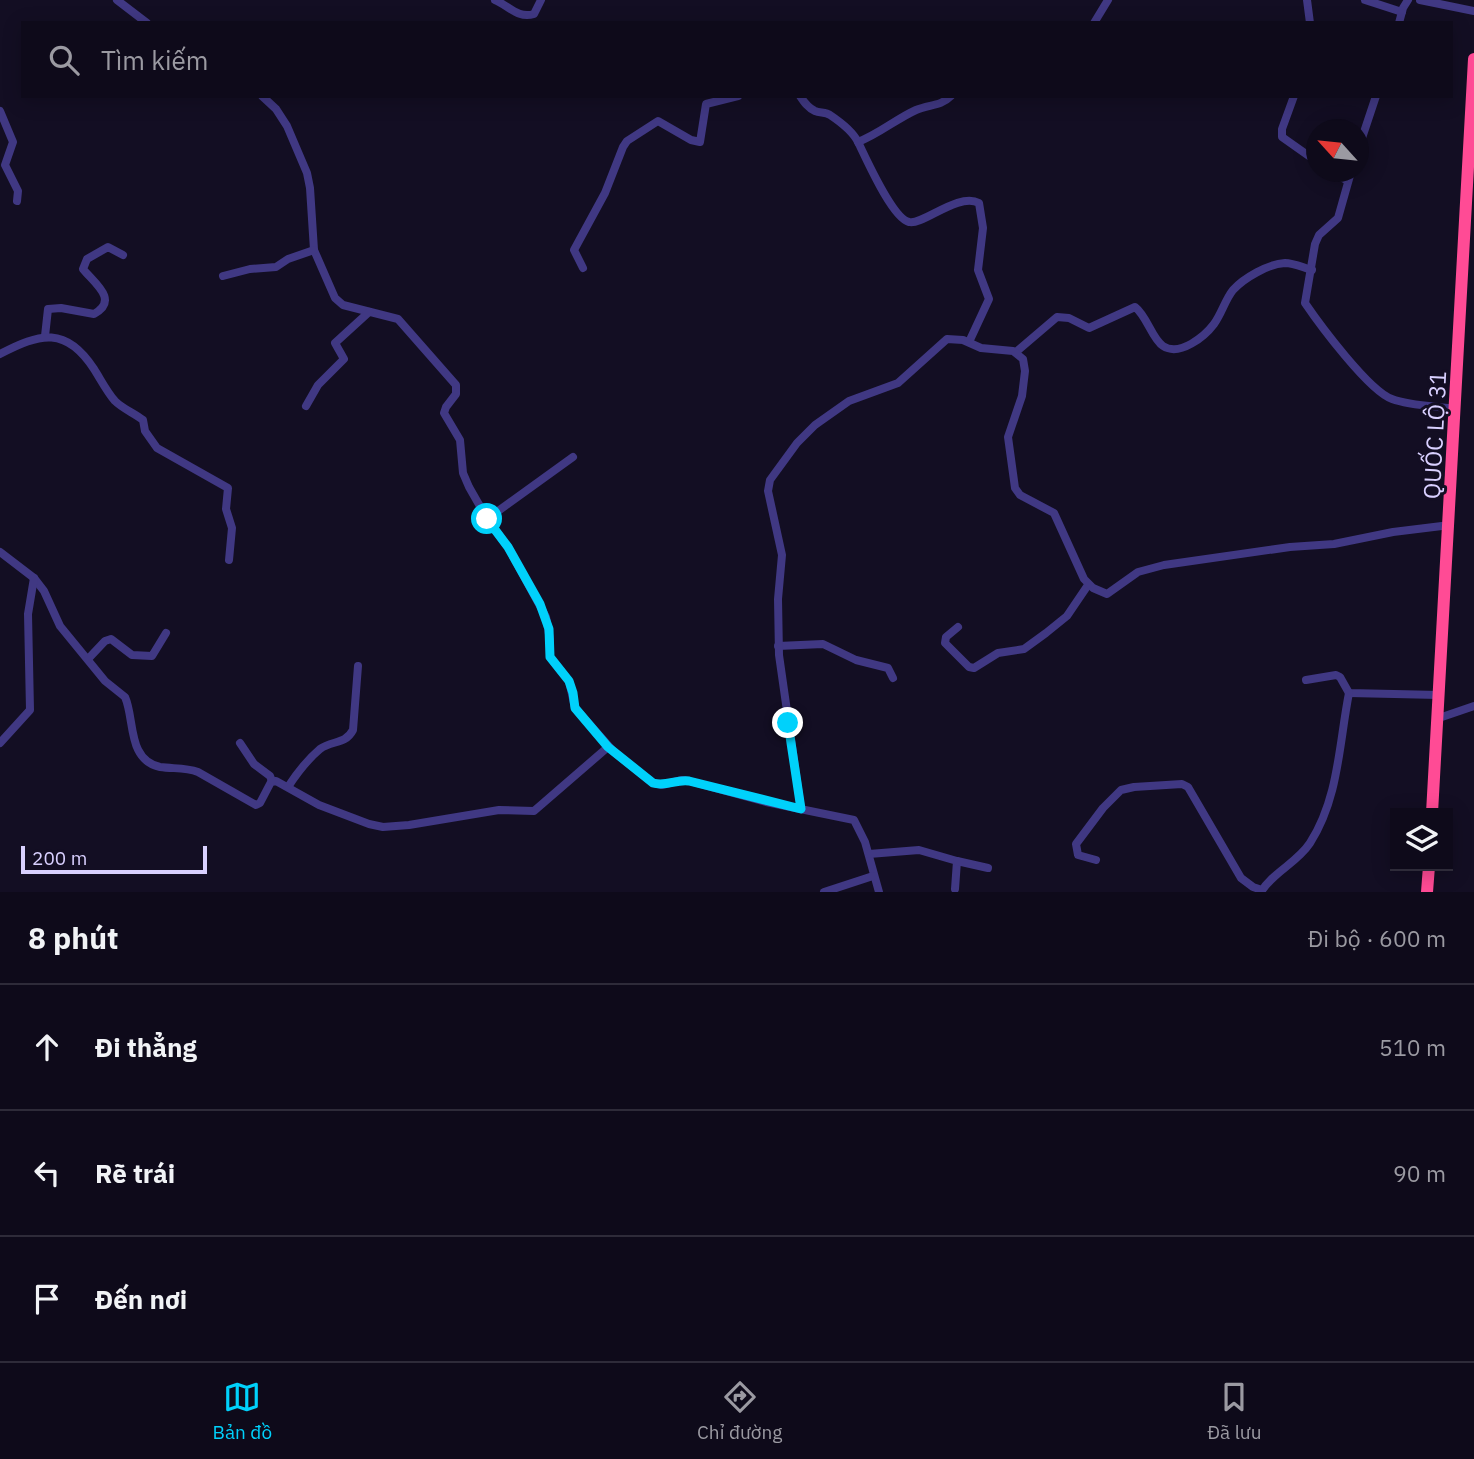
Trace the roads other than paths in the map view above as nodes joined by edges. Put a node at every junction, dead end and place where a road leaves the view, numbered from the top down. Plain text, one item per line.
1 (117, 0) edge
2 (495, 0) edge
3 (541, 0) edge
4 (1108, 0) edge
5 (1307, 0) edge
6 (1364, 0) edge
7 (1408, 0) edge
8 (1420, 0) edge
9 (1474, 11) edge
10 (1402, 12) junction
11 (143, 21) edge
12 (1095, 21) edge
13 (1310, 21) edge
14 (1400, 21) edge
15 (1474, 59) edge
16 (264, 98) edge
17 (726, 98) edge
18 (802, 98) edge
19 (949, 98) edge
20 (1293, 98) edge
21 (1375, 98) edge
22 (0, 111) edge
23 (1369, 119) edge
24 (858, 142) junction
25 (1306, 153) edge
26 (1348, 182) edge
27 (17, 201) dead end
28 (314, 250) junction
29 (124, 255) dead end
30 (583, 268) dead end
31 (1312, 270) junction
32 (223, 276) dead end
33 (369, 312) junction
34 (45, 336) junction
35 (969, 342) junction
36 (1016, 352) junction
37 (0, 354) edge
38 (306, 406) dead end
39 (1456, 409) junction
40 (573, 457) dead end
41 (487, 519) junction
42 (1450, 525) junction
43 (0, 552) edge
44 (229, 560) dead end
45 (34, 578) junction
46 (1088, 585) junction
47 (958, 627) dead end
48 (166, 632) dead end
49 (778, 646) junction
50 (88, 659) junction
51 (358, 666) dead end
52 (893, 678) dead end
53 (1306, 680) dead end
54 (1349, 693) junction
55 (1439, 695) junction
56 (1474, 706) edge
57 (1439, 718) junction
58 (0, 743) edge
59 (240, 743) dead end
60 (608, 747) junction
61 (272, 781) junction
62 (288, 788) junction
63 (1433, 808) edge
64 (801, 809) junction
65 (869, 854) junction
66 (1096, 860) dead end
67 (957, 861) junction
68 (988, 868) dead end
69 (1429, 871) edge
70 (873, 876) junction
71 (956, 889) dead end
72 (1261, 891) edge
73 (824, 892) edge
74 (879, 892) edge
75 (1427, 892) edge

1 - 11 street
2 - 3 street
4 - 12 street
5 - 13 street
6 - 10 street
7 - 10 street
8 - 9 street
10 - 14 street
15 - 39 highway, QUỐC LỘ 31
16 - 28 street
17 - 30 street
18 - 24 street
19 - 24 street
20 - 25 street
21 - 23 street
22 - 27 street
24 - 35 street
26 - 31 street
28 - 32 street
28 - 33 street
29 - 34 street
31 - 36 street
31 - 39 street
33 - 38 street
33 - 41 street
34 - 37 street
34 - 44 street
35 - 36 street
35 - 49 street
36 - 46 street
39 - 42 highway, QUỐC LỘ 31
40 - 41 street
41 - 60 street
42 - 46 street
42 - 55 highway, QUỐC LỘ 31
43 - 45 street
45 - 50 street
45 - 58 street
46 - 47 street
48 - 50 street
49 - 52 street
49 - 64 street
50 - 61 street
51 - 62 street
53 - 54 street
54 - 55 street
54 - 72 street
55 - 57 highway, QUỐC LỘ 31
56 - 57 street
57 - 63 highway, QUỐC LỘ 31
59 - 61 street
60 - 62 street
60 - 64 street
61 - 62 street
64 - 65 street
65 - 67 street
65 - 70 street
66 - 72 street
67 - 68 street
67 - 71 street
69 - 75 highway
70 - 73 street
70 - 74 street

